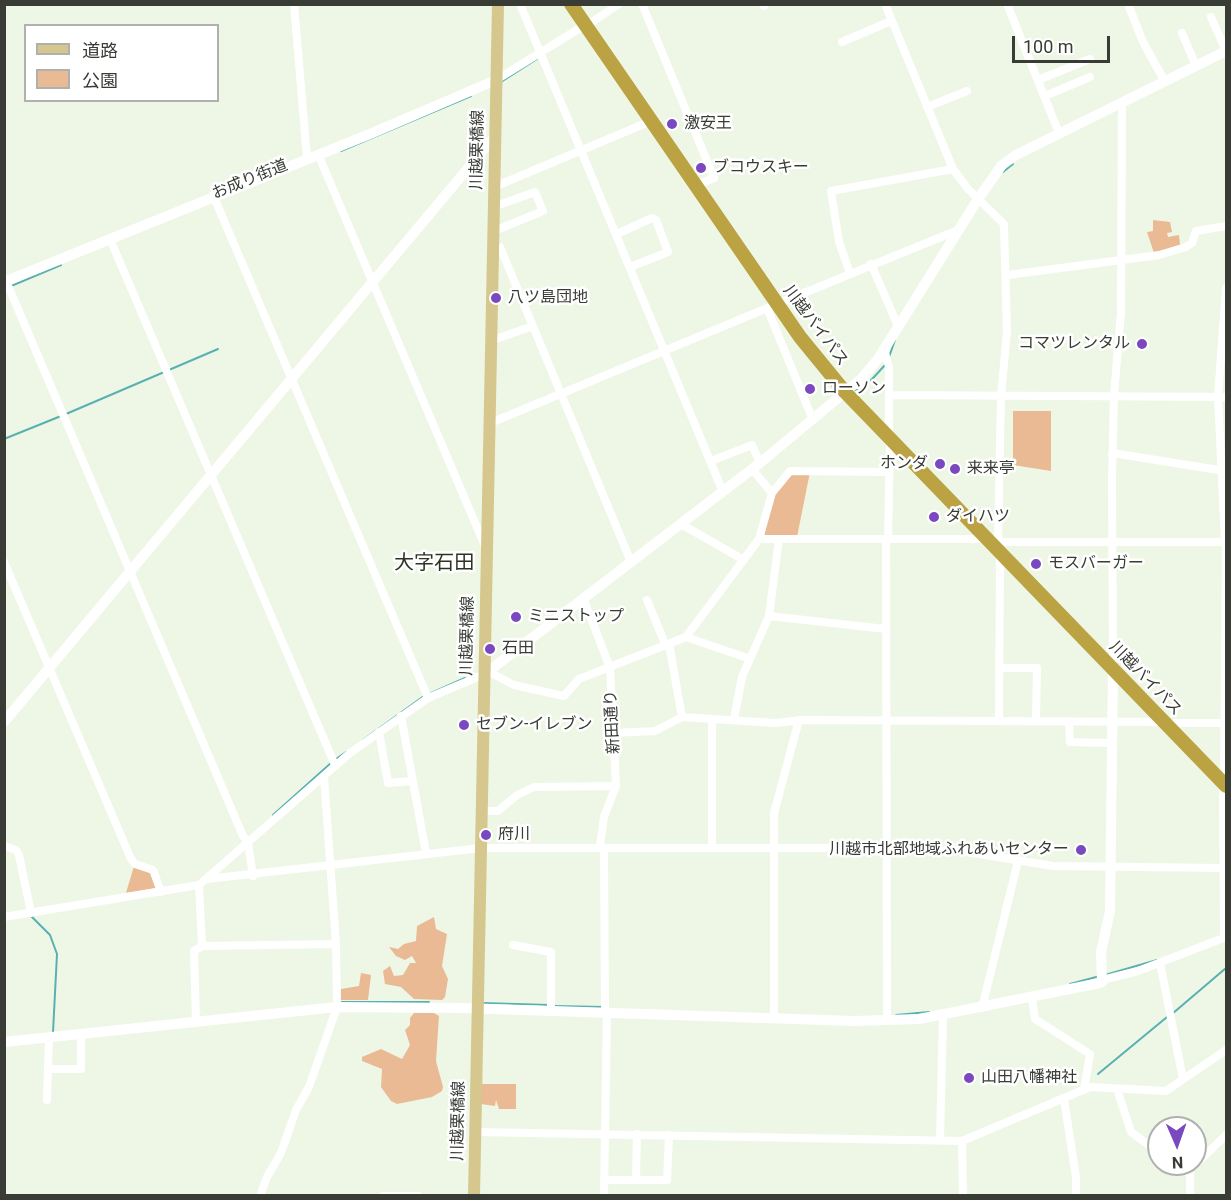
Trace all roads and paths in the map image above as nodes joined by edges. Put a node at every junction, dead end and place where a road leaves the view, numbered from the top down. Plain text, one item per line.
1 (294, 4) edge
2 (498, 4) edge
3 (520, 4) edge
4 (571, 4) edge
5 (580, 4) edge
6 (619, 4) edge
7 (642, 4) edge
8 (885, 4) edge
9 (1007, 4) edge
10 (1128, 4) edge
11 (1211, 17) dead end
12 (891, 21) junction
13 (588, 23) junction
14 (1182, 33) dead end
15 (842, 42) dead end
16 (1226, 51) edge
17 (542, 53) junction
18 (1090, 58) dead end
19 (1196, 66) junction
20 (1090, 78) dead end
21 (496, 80) junction
22 (1038, 80) junction
23 (1166, 82) junction
24 (967, 91) dead end
25 (1044, 96) junction
26 (1122, 103) junction
27 (927, 107) junction
28 (651, 121) junction
29 (1059, 133) junction
30 (495, 136) junction
31 (582, 151) junction
32 (318, 154) junction
33 (307, 158) junction
34 (953, 169) junction
35 (702, 183) junction
36 (494, 187) junction
37 (213, 195) junction
38 (978, 199) junction
39 (493, 207) junction
40 (1227, 226) edge
41 (493, 229) junction
42 (958, 230) junction
43 (617, 234) junction
44 (110, 239) junction
45 (492, 247) junction
46 (1121, 260) junction
47 (872, 264) junction
48 (630, 267) junction
49 (850, 273) junction
50 (1008, 275) junction
51 (5, 281) edge
52 (372, 283) junction
53 (1227, 288) edge
54 (775, 304) junction
55 (533, 326) junction
56 (898, 326) junction
57 (490, 341) junction
58 (884, 349) junction
59 (664, 350) junction
60 (292, 378) junction
61 (847, 390) junction
62 (560, 393) junction
63 (889, 395) junction
64 (1114, 395) junction
65 (1001, 396) junction
66 (1222, 397) edge
67 (813, 420) junction
68 (488, 423) junction
69 (889, 435) junction
70 (1112, 453) junction
71 (711, 461) junction
72 (756, 466) junction
73 (1224, 470) edge
74 (889, 472) junction
75 (210, 474) junction
76 (723, 492) junction
77 (772, 493) junction
78 (681, 524) junction
79 (759, 539) junction
80 (779, 539) junction
81 (887, 540) junction
82 (1113, 542) junction
83 (1226, 542) edge
84 (995, 545) junction
85 (486, 548) junction
86 (742, 559) junction
87 (4, 562) edge
88 (631, 562) junction
89 (130, 572) junction
90 (584, 600) junction
91 (647, 600) dead end
92 (769, 616) junction
93 (886, 629) junction
94 (686, 637) junction
95 (668, 645) junction
96 (750, 659) junction
97 (1113, 665) junction
98 (50, 668) junction
99 (610, 668) junction
100 (999, 668) junction
101 (487, 673) junction
102 (428, 698) junction
103 (401, 716) junction
104 (682, 717) junction
105 (712, 719) junction
106 (734, 719) junction
107 (799, 720) junction
108 (886, 721) junction
109 (999, 721) junction
110 (1036, 721) junction
111 (4, 722) edge
112 (1070, 722) junction
113 (1113, 722) junction
114 (1170, 722) junction
115 (1225, 723) edge
116 (379, 732) junction
117 (613, 733) junction
118 (1113, 742) junction
119 (335, 765) junction
120 (324, 777) junction
121 (1225, 779) edge
122 (412, 781) junction
123 (616, 786) junction
124 (482, 811) junction
125 (248, 842) junction
126 (4, 846) edge
127 (602, 847) junction
128 (481, 848) junction
129 (712, 848) junction
130 (774, 848) junction
131 (886, 849) junction
132 (426, 853) junction
133 (1018, 861) junction
134 (329, 865) junction
135 (1112, 867) junction
136 (1225, 868) edge
137 (253, 876) junction
138 (207, 879) junction
139 (199, 885) junction
140 (161, 892) junction
141 (31, 913) junction
142 (4, 917) edge
143 (1226, 937) edge
144 (336, 944) junction
145 (202, 945) junction
146 (513, 945) dead end
147 (1160, 963) junction
148 (1102, 980) junction
149 (1032, 998) junction
150 (337, 1007) junction
151 (479, 1008) junction
152 (982, 1008) junction
153 (551, 1011) junction
154 (606, 1012) junction
155 (943, 1016) junction
156 (774, 1018) junction
157 (887, 1020) junction
158 (196, 1022) junction
159 (81, 1035) junction
160 (49, 1038) junction
161 (4, 1042) edge
162 (1227, 1050) edge
163 (49, 1069) junction
164 (1183, 1079) junction
165 (1117, 1089) junction
166 (1084, 1090) junction
167 (1064, 1099) junction
168 (47, 1100) dead end
169 (475, 1132) junction
170 (637, 1134) junction
171 (604, 1135) junction
172 (669, 1135) junction
173 (1227, 1135) edge
174 (940, 1141) junction
175 (962, 1141) junction
176 (1147, 1144) edge
177 (1207, 1154) edge
178 (1190, 1176) edge
179 (604, 1180) junction
180 (636, 1180) junction
181 (261, 1195) edge
182 (383, 1196) edge
183 (418, 1196) edge
184 (474, 1196) edge
185 (604, 1196) edge
186 (963, 1196) edge
187 (1076, 1196) edge
188 (1190, 1196) edge

1 - 33 street
2 - 21 main road, 川越栗橋線
3 - 17 street
4 - 13 highway, 川越バイパス
5 - 13 highway, 川越バイパス
6 - 13 street
7 - 35 street
8 - 12 street
9 - 22 street
10 - 23 street
11 - 16 street
12 - 15 street
12 - 27 street
13 - 17 street
13 - 28 highway, 川越バイパス
13 - 35 highway, 川越バイパス
14 - 19 street
16 - 19 street
17 - 21 street
17 - 31 street
18 - 22 street
19 - 23 street
20 - 25 street
21 - 30 main road, 川越栗橋線
21 - 32 street, お成り街道
22 - 25 street
23 - 26 street
24 - 27 street
25 - 29 street
26 - 29 street
26 - 46 street
27 - 34 street
28 - 31 street
28 - 54 highway, 川越バイパス
29 - 38 street
30 - 36 main road, 川越栗橋線
30 - 52 street
31 - 36 street
31 - 43 street
32 - 33 street, お成り街道
32 - 52 street
33 - 37 street, お成り街道
34 - 38 street
34 - 49 street
35 - 54 highway, 川越バイパス
36 - 39 main road, 川越栗橋線
37 - 44 street, お成り街道
37 - 60 street
38 - 42 street
38 - 50 street
39 - 41 main road, 川越栗橋線
39 - 41 street
40 - 46 street
41 - 45 main road, 川越栗橋線
42 - 47 street
42 - 56 street
43 - 48 street
43 - 48 street
44 - 51 street, お成り街道
44 - 75 street
45 - 55 street
45 - 57 main road, 川越栗橋線
46 - 50 street
46 - 64 street
47 - 49 street
47 - 56 street
48 - 59 street
49 - 54 street
50 - 65 street
51 - 89 street
52 - 60 street
52 - 85 street
53 - 66 street
54 - 59 street
54 - 61 highway, 川越バイパス
54 - 67 street
55 - 57 street
55 - 62 street
56 - 58 street
57 - 68 main road, 川越栗橋線
58 - 61 street
58 - 63 street
59 - 62 street
59 - 71 street
60 - 75 street
60 - 102 street
61 - 67 street
61 - 69 highway, 川越バイパス
62 - 68 street
62 - 88 street
63 - 65 street
63 - 69 street
64 - 65 street
64 - 66 street
64 - 70 street
65 - 84 street
66 - 73 street
67 - 72 street
68 - 85 main road, 川越栗橋線
69 - 74 street
69 - 84 highway, 川越バイパス
70 - 73 street
70 - 82 street
71 - 72 street
71 - 76 street
72 - 76 street
72 - 77 street
73 - 83 street
74 - 77 street
74 - 81 street
75 - 89 street
75 - 119 street
76 - 78 street
77 - 79 street
78 - 86 street
78 - 88 street
79 - 80 street
79 - 86 street
80 - 81 street
80 - 92 street
81 - 84 street
81 - 93 street
82 - 83 street
82 - 84 street
82 - 97 street
83 - 115 street
84 - 97 highway, 川越バイパス
84 - 100 street
85 - 101 main road, 川越栗橋線
86 - 94 street
87 - 98 street
88 - 90 street
89 - 98 street
89 - 125 street
90 - 99 street, 新田通り
90 - 101 street
91 - 95 street
92 - 93 street
92 - 96 street
93 - 108 street
94 - 95 street
94 - 96 street
95 - 99 street
95 - 104 street
96 - 106 street
97 - 113 street
97 - 114 highway, 川越バイパス
98 - 111 street
98 - 140 street
99 - 101 street
99 - 117 street, 新田通り
100 - 109 street
100 - 110 street
101 - 102 street
101 - 124 main road, 川越栗橋線
102 - 103 street
103 - 116 street
103 - 122 street
104 - 105 street
104 - 117 street
105 - 106 street
105 - 129 street
106 - 107 street
107 - 108 street
107 - 130 street
108 - 109 street
108 - 131 street
109 - 110 street
110 - 112 street
112 - 113 street
112 - 118 street
113 - 114 street
113 - 118 street
114 - 115 street
114 - 121 highway, 川越バイパス
115 - 121 street
116 - 119 street
116 - 122 street
117 - 123 street, 新田通り
118 - 135 street
119 - 120 street
120 - 125 street
120 - 134 street
121 - 136 street
122 - 132 street
123 - 124 street
123 - 127 street, 新田通り
124 - 128 main road, 川越栗橋線
125 - 137 street
125 - 138 street
126 - 141 street
127 - 128 street
127 - 129 street
127 - 154 street, 新田通り
128 - 132 street
128 - 151 main road, 川越栗橋線
129 - 130 street
130 - 131 street
130 - 156 street
131 - 133 street
131 - 157 street
132 - 134 street
133 - 135 street
133 - 152 street
134 - 137 street
134 - 144 street
135 - 136 street
135 - 148 street
136 - 143 street
137 - 138 street
138 - 139 street
139 - 140 street
139 - 145 street
140 - 141 street
141 - 142 street
143 - 147 street
144 - 145 street
144 - 150 street
145 - 158 street
146 - 153 street
147 - 148 street
147 - 164 street
148 - 149 street
149 - 152 street
149 - 166 street
150 - 151 street
150 - 158 street
150 - 181 street
151 - 153 street
151 - 169 main road, 川越栗橋線
152 - 155 street
153 - 154 street
154 - 156 street
154 - 171 street, 新田通り
155 - 157 street
155 - 174 street
156 - 157 street
158 - 159 street
159 - 160 street
159 - 163 street
160 - 161 street
160 - 163 street
162 - 164 street
163 - 168 street
164 - 165 street
165 - 166 street
165 - 176 street
166 - 167 street
167 - 175 street
167 - 187 street
169 - 171 street
169 - 184 main road, 川越栗橋線
170 - 171 street
170 - 172 street
170 - 180 street
171 - 179 street, 新田通り
172 - 174 street
172 - 180 street
173 - 177 street
174 - 175 street
175 - 186 street
178 - 188 street
179 - 180 street
179 - 185 street, 新田通り
182 - 183 street

